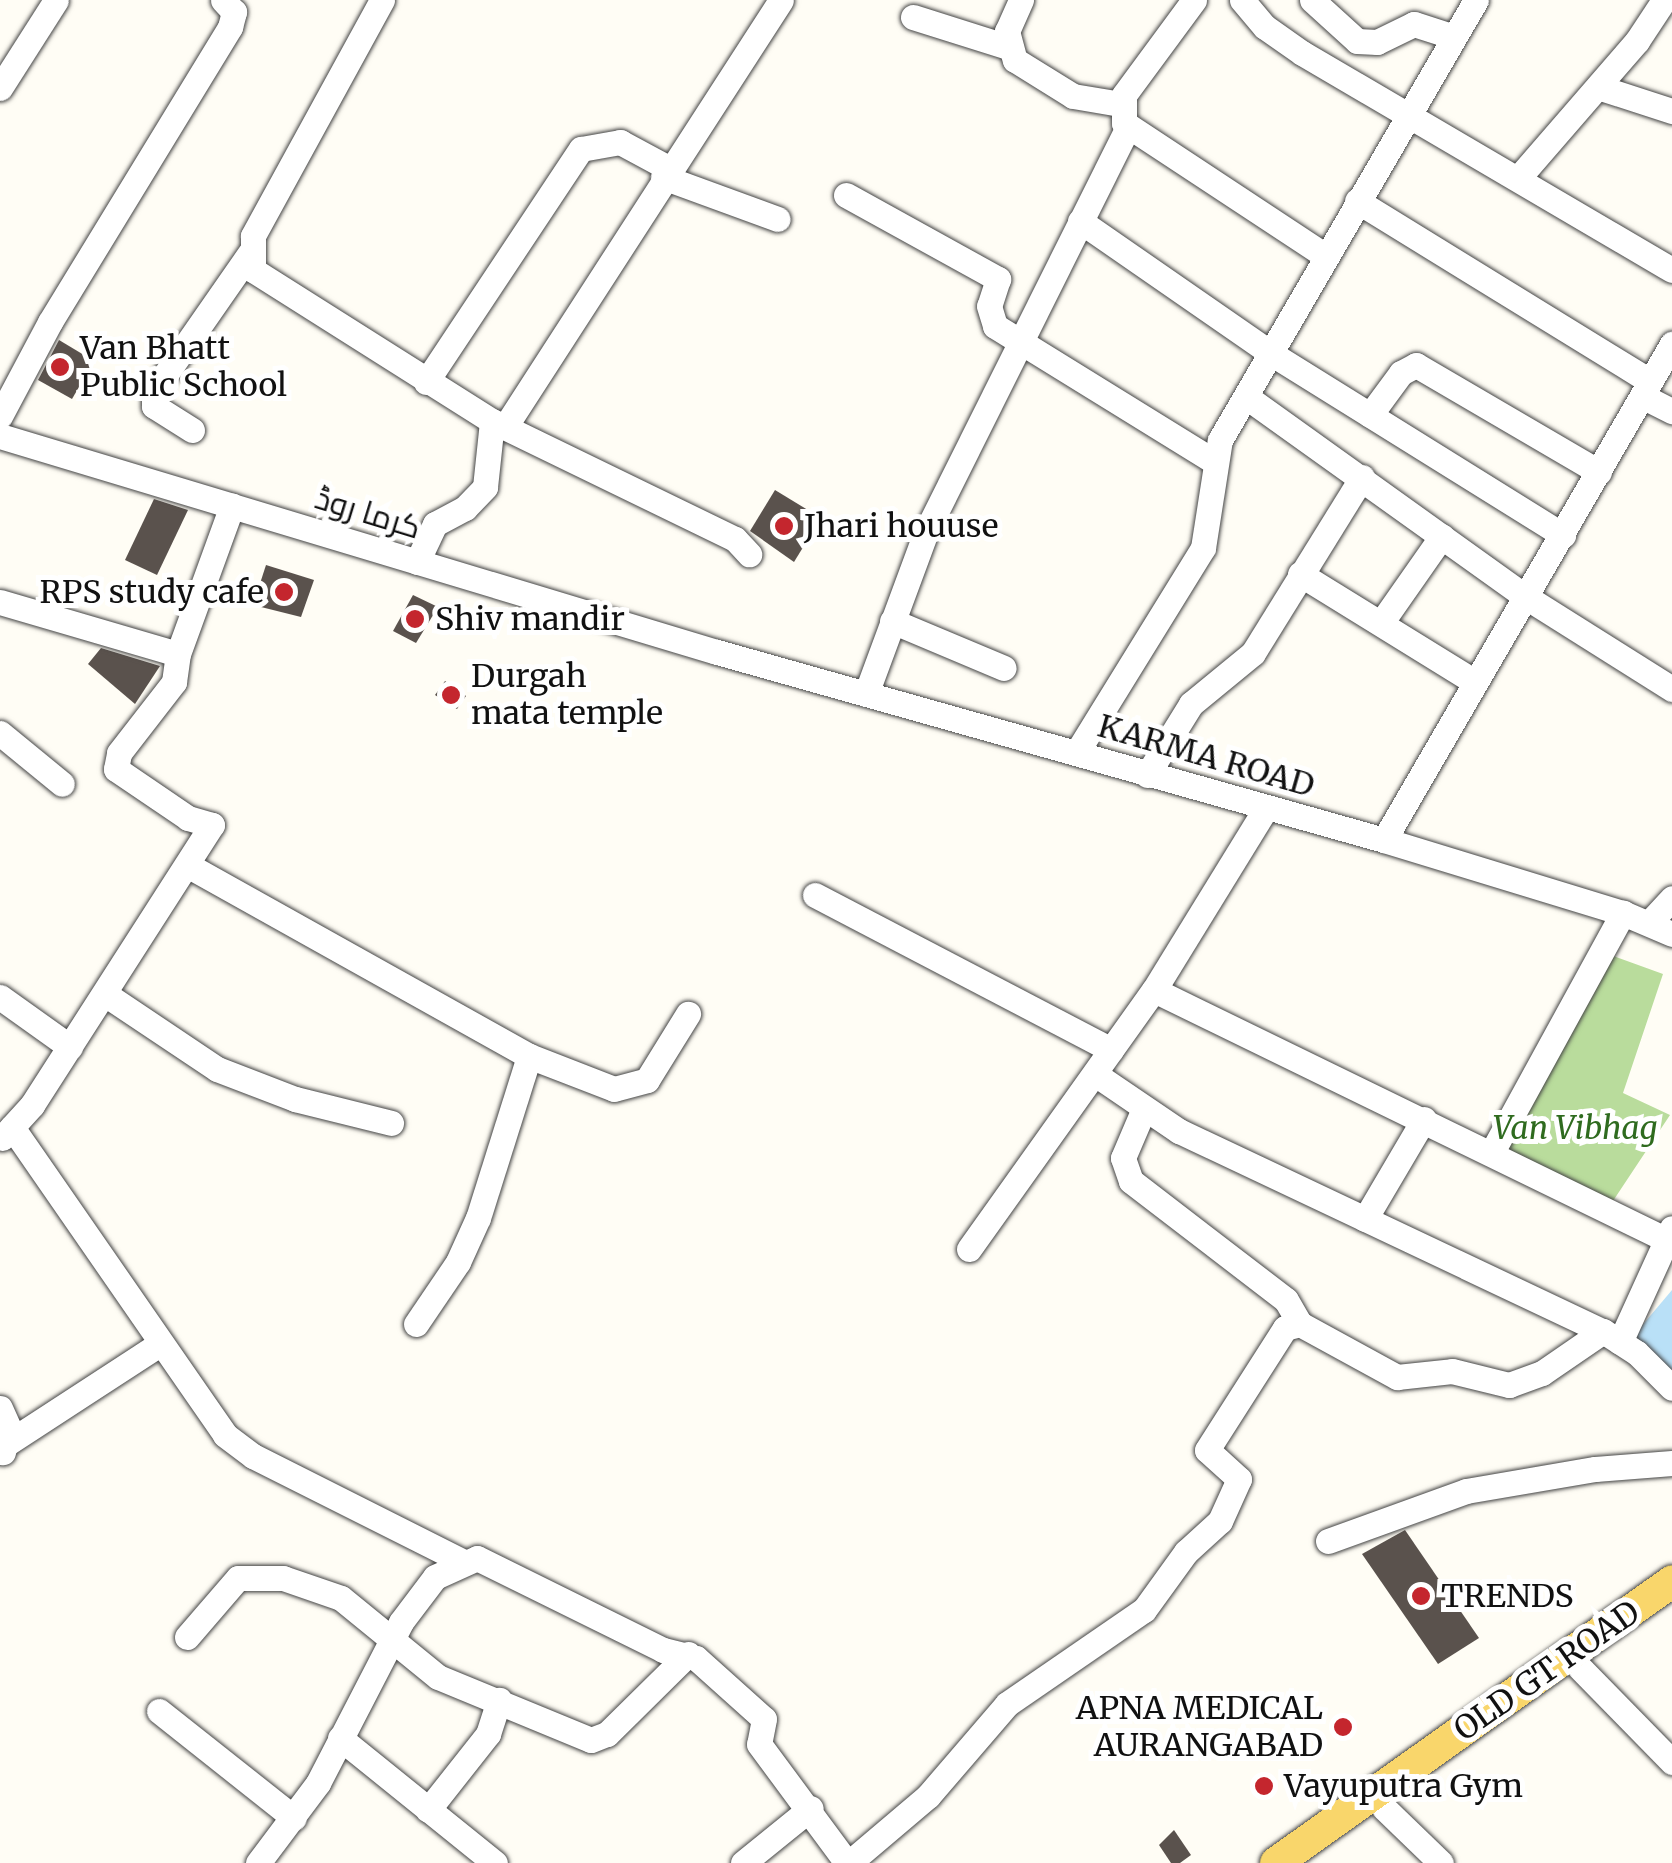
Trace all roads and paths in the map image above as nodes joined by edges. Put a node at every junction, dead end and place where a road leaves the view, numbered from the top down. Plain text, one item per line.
1 (56, 0) edge
2 (222, 0) edge
3 (382, 0) edge
4 (781, 0) edge
5 (1021, 0) edge
6 (1194, 0) edge
7 (1242, 0) edge
8 (1312, 0) edge
9 (1476, 0) edge
10 (1664, 0) edge
11 (912, 17) dead end
12 (1454, 37) junction
13 (1008, 47) junction
14 (1598, 86) junction
15 (0, 88) edge
16 (1672, 111) edge
17 (1124, 115) junction
18 (1408, 116) junction
19 (666, 173) junction
20 (1520, 176) junction
21 (846, 195) dead end
22 (1357, 201) junction
23 (778, 219) dead end
24 (1080, 221) junction
25 (250, 253) junction
26 (1324, 255) junction
27 (1672, 270) edge
28 (1017, 339) junction
29 (1672, 344) edge
30 (1272, 354) junction
31 (426, 382) junction
32 (1646, 389) junction
33 (1248, 398) junction
34 (1672, 411) edge
35 (1370, 415) junction
36 (0, 416) edge
37 (498, 424) junction
38 (192, 430) dead end
39 (0, 436) edge
40 (1214, 461) junction
41 (1599, 472) junction
42 (1362, 477) junction
43 (232, 506) junction
44 (1563, 534) junction
45 (1442, 536) junction
46 (750, 554) dead end
47 (417, 562) junction
48 (1300, 574) junction
49 (1526, 597) junction
50 (0, 602) edge
51 (892, 621) junction
52 (1380, 623) junction
53 (717, 652) joint
54 (178, 654) junction
55 (1004, 668) dead end
56 (1475, 682) junction
57 (1672, 689) edge
58 (866, 694) junction
59 (0, 733) edge
60 (1077, 752) junction
61 (1148, 774) junction
62 (62, 784) dead end
63 (1266, 808) junction
64 (1384, 840) junction
65 (189, 866) junction
66 (815, 894) dead end
67 (1672, 898) edge
68 (1623, 913) junction
69 (1648, 923) junction
70 (1672, 934) edge
71 (1154, 990) junction
72 (105, 994) junction
73 (0, 997) edge
74 (688, 1014) dead end
75 (70, 1046) junction
76 (1112, 1050) junction
77 (529, 1056) junction
78 (1096, 1074) junction
79 (1143, 1111) junction
80 (1424, 1119) junction
81 (392, 1123) dead end
82 (6, 1134) edge
83 (1492, 1152) junction
84 (1365, 1219) junction
85 (1669, 1234) edge
86 (969, 1249) dead end
87 (416, 1324) dead end
88 (1300, 1324) junction
89 (1612, 1337) junction
90 (158, 1345) junction
91 (1672, 1388) edge
92 (0, 1408) edge
93 (3, 1450) edge
94 (1672, 1464) edge
95 (1328, 1540) dead end
96 (462, 1561) junction
97 (1672, 1582) edge
98 (1672, 1602) edge
99 (188, 1637) dead end
100 (389, 1642) junction
101 (688, 1654) junction
102 (1580, 1668) junction
103 (499, 1700) junction
104 (160, 1710) dead end
105 (340, 1738) junction
106 (1672, 1762) edge
107 (811, 1808) junction
108 (1384, 1808) junction
109 (428, 1810) junction
110 (294, 1818) junction
111 (258, 1863) edge
112 (494, 1863) edge
113 (744, 1863) edge
114 (848, 1863) edge
115 (1276, 1863) edge
116 (1307, 1863) edge
117 (1441, 1863) edge

1 - 15 street
2 - 36 street
3 - 25 street
4 - 19 street
5 - 13 street
6 - 17 street
7 - 18 street
8 - 12 street
9 - 12 street
10 - 14 street
11 - 13 street
12 - 18 street
13 - 17 street
14 - 16 street
14 - 20 street
17 - 24 street
17 - 26 street
18 - 20 street
18 - 22 street
19 - 23 street
19 - 31 street
19 - 37 street
20 - 27 street
21 - 28 street
22 - 26 street
22 - 32 street
24 - 28 street
24 - 30 street
25 - 31 street
25 - 38 street
26 - 30 street
28 - 40 street
28 - 51 street
29 - 32 street
30 - 33 street
30 - 35 street
31 - 37 street
32 - 34 street
32 - 41 street
33 - 40 street
33 - 42 street
35 - 41 street
35 - 44 street
37 - 46 street
37 - 47 street
39 - 43 street, کرما روڈ
40 - 60 street
41 - 44 street
42 - 45 street
42 - 48 street
43 - 47 street, کرما روڈ
43 - 54 street
44 - 49 street
45 - 49 street
45 - 52 street
47 - 53 street, کرما روڈ
48 - 52 street
48 - 61 street
49 - 56 street
49 - 57 street
50 - 54 street
51 - 55 street
51 - 58 street
52 - 56 street
53 - 58 street, KARMA ROAD
54 - 65 street
56 - 64 street
58 - 60 street, KARMA ROAD
59 - 62 street
60 - 61 street, KARMA ROAD
61 - 63 street, KARMA ROAD
63 - 64 street, KARMA ROAD
63 - 71 street
64 - 68 street, KARMA ROAD
65 - 72 street
65 - 77 street
66 - 76 street
67 - 69 street
68 - 69 street, KARMA ROAD
68 - 83 street
69 - 70 street, KARMA ROAD
71 - 76 street
71 - 80 street
72 - 75 street
72 - 81 street
73 - 75 street
74 - 77 street
75 - 82 street
76 - 78 street
77 - 87 street
78 - 79 street
78 - 86 street
79 - 84 street
79 - 88 street
80 - 83 street
80 - 84 street
82 - 90 street
83 - 85 street
84 - 89 street
85 - 89 street
88 - 89 street
88 - 114 street
89 - 91 street
90 - 93 street
90 - 96 street
92 - 93 street
94 - 95 street
96 - 100 street
96 - 101 street
97 - 115 main road, OLD GT ROAD
98 - 102 main road, OLD GT ROAD
99 - 100 street
100 - 103 street
100 - 105 street
101 - 103 street
101 - 107 street
102 - 106 street
102 - 108 main road, OLD GT ROAD
103 - 109 street
104 - 110 street
105 - 109 street
105 - 110 street
107 - 113 street
107 - 114 street
108 - 116 main road, OLD GT ROAD
108 - 117 street
109 - 112 street
110 - 111 street

